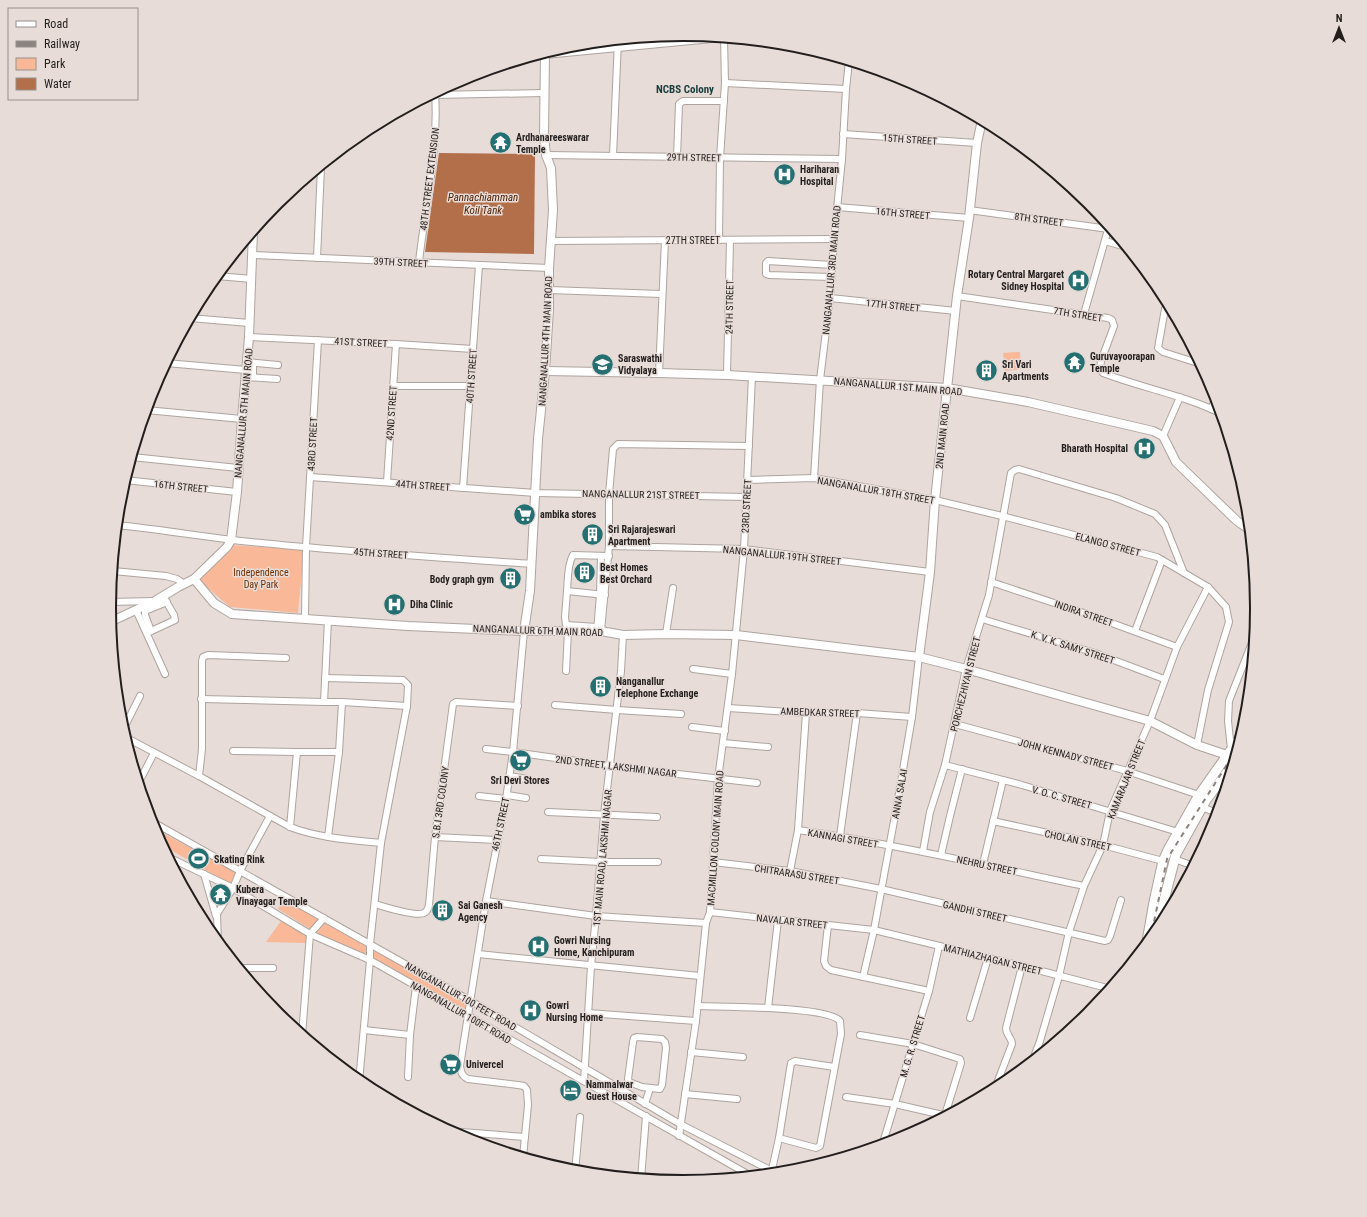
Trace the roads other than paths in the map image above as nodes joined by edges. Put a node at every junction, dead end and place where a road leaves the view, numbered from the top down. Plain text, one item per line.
1 (690, 41) edge
2 (723, 42) edge
3 (617, 48) junction
4 (577, 51) edge
5 (545, 58) edge
6 (849, 66) edge
7 (725, 82) junction
8 (846, 89) junction
9 (544, 93) junction
10 (446, 94) edge
11 (434, 100) edge
12 (724, 101) junction
13 (981, 126) edge
14 (843, 134) junction
15 (977, 143) junction
16 (546, 155) junction
17 (613, 156) junction
18 (677, 157) junction
19 (720, 158) junction
20 (842, 158) junction
21 (321, 172) edge
22 (837, 207) junction
23 (969, 214) junction
24 (1104, 227) edge
25 (1108, 232) edge
26 (253, 239) edge
27 (834, 239) junction
28 (665, 240) junction
29 (719, 240) junction
30 (730, 240) junction
31 (551, 241) junction
32 (1105, 242) junction
33 (1119, 245) edge
34 (253, 255) junction
35 (317, 258) junction
36 (419, 262) junction
37 (479, 265) junction
38 (832, 265) junction
39 (549, 268) junction
40 (224, 277) edge
41 (831, 277) junction
42 (252, 279) junction
43 (549, 290) junction
44 (661, 294) junction
45 (957, 296) junction
46 (830, 298) junction
47 (1165, 309) edge
48 (956, 311) junction
49 (1084, 314) junction
50 (196, 319) edge
51 (249, 323) junction
52 (249, 337) junction
53 (318, 340) junction
54 (396, 344) junction
55 (473, 349) junction
56 (1194, 362) edge
57 (172, 364) edge
58 (278, 365) dead end
59 (249, 370) junction
60 (545, 371) junction
61 (659, 372) junction
62 (727, 375) junction
63 (752, 376) junction
64 (277, 379) dead end
65 (820, 380) junction
66 (393, 386) junction
67 (470, 386) junction
68 (947, 388) junction
69 (1180, 398) junction
70 (1213, 405) edge
71 (1211, 409) junction
72 (152, 411) edge
73 (1215, 411) edge
74 (242, 419) junction
75 (1163, 436) junction
76 (749, 446) junction
77 (137, 457) edge
78 (238, 468) junction
79 (310, 477) junction
80 (814, 478) junction
81 (748, 480) junction
82 (131, 481) edge
83 (387, 482) junction
84 (463, 488) junction
85 (237, 492) junction
86 (536, 493) junction
87 (609, 494) junction
88 (747, 497) junction
89 (935, 500) junction
90 (1002, 516) junction
91 (122, 526) edge
92 (1245, 526) edge
93 (231, 540) junction
94 (609, 546) junction
95 (306, 547) junction
96 (744, 548) junction
97 (601, 556) junction
98 (609, 556) junction
99 (1162, 560) junction
100 (532, 564) junction
101 (117, 571) edge
102 (930, 572) junction
103 (1184, 573) junction
104 (194, 579) junction
105 (991, 582) junction
106 (184, 584) junction
107 (1208, 587) junction
108 (673, 588) dead end
109 (567, 591) junction
110 (602, 595) junction
111 (165, 599) junction
112 (155, 601) junction
113 (116, 602) edge
114 (136, 610) junction
115 (305, 618) junction
116 (116, 619) edge
117 (982, 619) junction
118 (328, 620) junction
119 (599, 630) junction
120 (524, 631) junction
121 (568, 631) junction
122 (1135, 631) junction
123 (149, 632) junction
124 (666, 634) junction
125 (623, 635) junction
126 (736, 635) junction
127 (1177, 647) junction
128 (1250, 648) edge
129 (919, 657) junction
130 (286, 658) dead end
131 (693, 669) dead end
132 (966, 669) junction
133 (566, 671) dead end
134 (165, 674) dead end
135 (732, 674) junction
136 (325, 678) junction
137 (1164, 679) junction
138 (140, 696) dead end
139 (201, 699) junction
140 (324, 702) junction
141 (342, 702) junction
142 (555, 705) dead end
143 (407, 706) junction
144 (518, 706) junction
145 (728, 708) junction
146 (617, 710) junction
147 (806, 713) junction
148 (858, 713) junction
149 (681, 714) dead end
150 (912, 717) junction
151 (127, 721) edge
152 (1150, 721) junction
153 (955, 724) junction
154 (692, 727) dead end
155 (725, 731) junction
156 (132, 741) edge
157 (723, 743) junction
158 (1197, 745) junction
159 (768, 747) dead end
160 (486, 750) dead end
161 (233, 751) dead end
162 (297, 752) junction
163 (339, 752) junction
164 (513, 752) junction
165 (154, 753) junction
166 (1231, 754) edge
167 (946, 765) junction
168 (611, 766) junction
169 (962, 769) junction
170 (1127, 771) junction
171 (1226, 774) edge
172 (199, 776) junction
173 (510, 776) junction
174 (142, 777) edge
175 (527, 779) dead end
176 (718, 779) junction
177 (1003, 780) junction
178 (757, 783) dead end
179 (1199, 795) junction
180 (479, 796) dead end
181 (506, 797) junction
182 (526, 798) dead end
183 (1202, 807) junction
184 (1110, 811) junction
185 (548, 812) dead end
186 (1213, 812) edge
187 (604, 815) junction
188 (270, 816) junction
189 (657, 817) dead end
190 (993, 821) junction
191 (159, 825) edge
192 (290, 827) junction
193 (798, 830) junction
194 (1178, 832) junction
195 (840, 836) junction
196 (328, 837) junction
197 (435, 837) junction
198 (497, 840) junction
199 (381, 843) junction
200 (1103, 845) junction
201 (889, 846) junction
202 (923, 851) junction
203 (941, 855) junction
204 (541, 859) dead end
205 (1174, 859) junction
206 (176, 861) edge
207 (1163, 861) junction
208 (601, 862) junction
209 (658, 862) dead end
210 (713, 862) junction
211 (983, 864) junction
212 (1189, 864) edge
213 (240, 871) junction
214 (790, 871) junction
215 (204, 874) junction
216 (1084, 886) junction
217 (233, 888) junction
218 (881, 889) junction
219 (1121, 900) dead end
220 (486, 901) junction
221 (375, 904) junction
222 (710, 912) junction
223 (1161, 914) edge
224 (216, 916) junction
225 (596, 916) junction
226 (324, 918) junction
227 (778, 920) junction
228 (706, 923) junction
229 (828, 925) junction
230 (874, 930) junction
231 (217, 931) edge
232 (1069, 932) junction
233 (1148, 933) edge
234 (310, 934) junction
235 (370, 944) junction
236 (939, 946) junction
237 (478, 954) junction
238 (988, 958) junction
239 (370, 960) junction
240 (591, 966) junction
241 (1022, 966) junction
242 (245, 968) edge
243 (273, 968) dead end
244 (700, 976) junction
245 (1059, 976) junction
246 (863, 977) junction
247 (416, 986) junction
248 (1106, 988) edge
249 (929, 991) junction
250 (470, 1001) junction
251 (698, 1006) junction
252 (768, 1008) junction
253 (588, 1013) junction
254 (468, 1016) junction
255 (970, 1018) dead end
256 (696, 1021) junction
257 (302, 1029) edge
258 (364, 1030) junction
259 (860, 1034) dead end
260 (410, 1035) junction
261 (913, 1044) junction
262 (691, 1052) junction
263 (1035, 1054) edge
264 (743, 1057) dead end
265 (834, 1067) junction
266 (585, 1069) junction
267 (359, 1074) edge
268 (408, 1077) dead end
269 (584, 1081) junction
270 (998, 1081) edge
271 (642, 1086) junction
272 (650, 1088) junction
273 (685, 1094) junction
274 (846, 1097) dead end
275 (736, 1099) dead end
276 (638, 1100) junction
277 (645, 1104) junction
278 (895, 1104) junction
279 (947, 1110) edge
280 (940, 1114) edge
281 (646, 1116) junction
282 (580, 1117) dead end
283 (680, 1124) junction
284 (464, 1132) edge
285 (679, 1136) junction
286 (525, 1137) junction
287 (779, 1138) junction
288 (884, 1139) edge
289 (523, 1153) edge
290 (576, 1165) edge
291 (773, 1169) edge
292 (766, 1170) edge
293 (745, 1172) edge
294 (641, 1174) edge

1 - 3 street
2 - 7 street
3 - 4 street
3 - 17 street
5 - 9 street, NANGANALLUR 4TH MAIN ROAD
6 - 8 street, NANGANALLUR 3RD MAIN ROAD
7 - 8 street
7 - 12 street
8 - 14 street, NANGANALLUR 3RD MAIN ROAD
9 - 10 street
9 - 16 street, NANGANALLUR 4TH MAIN ROAD
11 - 36 street, 48TH STREET EXTENSION
12 - 18 street
12 - 19 street
13 - 15 street, 2ND MAIN ROAD
14 - 15 street, 15TH STREET
14 - 20 street, NANGANALLUR 3RD MAIN ROAD
15 - 23 street, 2ND MAIN ROAD
16 - 17 street, 29TH STREET
16 - 31 street, NANGANALLUR 4TH MAIN ROAD
17 - 18 street, 29TH STREET
18 - 19 street, 29TH STREET
19 - 20 street, 29TH STREET
19 - 29 street
20 - 22 street, NANGANALLUR 3RD MAIN ROAD
21 - 35 street
22 - 23 street, 16TH STREET
22 - 27 street, NANGANALLUR 3RD MAIN ROAD
23 - 24 street, 8TH STREET
23 - 45 street, 2ND MAIN ROAD
25 - 32 street
26 - 34 street, NANGANALLUR 5TH MAIN ROAD
27 - 30 street, 27TH STREET
27 - 38 street, NANGANALLUR 3RD MAIN ROAD
28 - 29 street, 27TH STREET
28 - 31 street, 27TH STREET
28 - 44 street
29 - 30 street, 27TH STREET
30 - 62 street, 24TH STREET
31 - 39 street, NANGANALLUR 4TH MAIN ROAD
32 - 33 street
32 - 49 street
34 - 35 street, 39TH STREET
34 - 42 street, NANGANALLUR 5TH MAIN ROAD
35 - 36 street, 39TH STREET
36 - 37 street, 39TH STREET
37 - 39 street, 39TH STREET
37 - 55 street, 40TH STREET
38 - 41 street, NANGANALLUR 3RD MAIN ROAD
38 - 41 street
39 - 43 street, NANGANALLUR 4TH MAIN ROAD
40 - 42 street
41 - 46 street, NANGANALLUR 3RD MAIN ROAD
42 - 51 street, NANGANALLUR 5TH MAIN ROAD
43 - 44 street
43 - 60 street, NANGANALLUR 4TH MAIN ROAD
44 - 61 street
45 - 48 street, 2ND MAIN ROAD
45 - 49 street, 7TH STREET
46 - 48 street, 17TH STREET
46 - 65 street, NANGANALLUR 3RD MAIN ROAD
47 - 56 street
48 - 68 street, 2ND MAIN ROAD
49 - 69 street, 7TH STREET
50 - 51 street
51 - 52 street, NANGANALLUR 5TH MAIN ROAD
52 - 53 street, 41ST STREET
52 - 59 street, NANGANALLUR 5TH MAIN ROAD
53 - 54 street, 41ST STREET
53 - 79 street, 43RD STREET
54 - 55 street, 41ST STREET
54 - 66 street, 42ND STREET
55 - 67 street, 40TH STREET
57 - 59 street
58 - 59 street
59 - 64 street
59 - 74 street, NANGANALLUR 5TH MAIN ROAD
60 - 61 street, NANGANALLUR 1ST MAIN ROAD
60 - 86 street, NANGANALLUR 4TH MAIN ROAD
61 - 62 street, NANGANALLUR 1ST MAIN ROAD
62 - 63 street, NANGANALLUR 1ST MAIN ROAD
63 - 65 street, NANGANALLUR 1ST MAIN ROAD
63 - 76 street, 23RD STREET
65 - 68 street, NANGANALLUR 1ST MAIN ROAD
65 - 80 street, NANGANALLUR 3RD MAIN ROAD
66 - 67 street
66 - 83 street, 42ND STREET
67 - 84 street, 40TH STREET
68 - 75 street, NANGANALLUR 1ST MAIN ROAD
68 - 89 street, 2ND MAIN ROAD
69 - 71 street, 7TH STREET
69 - 75 street
70 - 71 street
71 - 73 street, 7TH STREET
72 - 74 street
74 - 78 street, NANGANALLUR 5TH MAIN ROAD
75 - 92 street
76 - 81 street, 23RD STREET
76 - 87 street
77 - 78 street
78 - 85 street, NANGANALLUR 5TH MAIN ROAD
79 - 83 street, 44TH STREET
79 - 95 street, 43RD STREET
80 - 81 street, NANGANALLUR 18TH STREET
80 - 89 street, NANGANALLUR 18TH STREET
81 - 88 street, 23RD STREET
82 - 85 street, 16TH STREET
83 - 84 street, 44TH STREET
84 - 86 street, 44TH STREET
85 - 93 street, NANGANALLUR 5TH MAIN ROAD
86 - 87 street, NANGANALLUR 21ST STREET
86 - 100 street, NANGANALLUR 4TH MAIN ROAD
87 - 88 street, NANGANALLUR 21ST STREET
87 - 94 street
88 - 96 street, 23RD STREET
89 - 90 street, NANGANALLUR 18TH STREET
89 - 102 street, 2ND MAIN ROAD
90 - 99 street, ELANGO STREET
90 - 103 street, PORCHEZHIYAN STREET
90 - 105 street, PORCHEZHIYAN STREET
91 - 93 street, 45TH STREET
93 - 95 street, 45TH STREET
93 - 104 street
94 - 96 street, NANGANALLUR 19TH STREET
94 - 98 street
95 - 100 street, 45TH STREET
95 - 115 street, 43RD STREET
96 - 102 street, NANGANALLUR 19TH STREET
96 - 126 street, 23RD STREET
97 - 98 street
97 - 109 street
97 - 110 street
98 - 110 street
99 - 103 street, ELANGO STREET
99 - 122 street
100 - 120 street, NANGANALLUR 4TH MAIN ROAD
101 - 106 street
102 - 129 street, 2ND MAIN ROAD
103 - 107 street, ELANGO STREET
104 - 106 street
104 - 115 street, NANGANALLUR 6TH MAIN ROAD
105 - 117 street, PORCHEZHIYAN STREET
105 - 122 street, INDIRA STREET
106 - 111 street
107 - 127 street, KAMARAJAR STREET
107 - 158 street, ELANGO STREET
108 - 124 street
109 - 110 street
109 - 119 street
110 - 119 street
111 - 112 street
111 - 123 street
111 - 123 street
112 - 113 street
112 - 114 street
114 - 116 street
114 - 123 street
115 - 118 street, NANGANALLUR 6TH MAIN ROAD
117 - 132 street, PORCHEZHIYAN STREET
117 - 137 street, K. V. K. SAMY STREET
118 - 120 street, NANGANALLUR 6TH MAIN ROAD
118 - 136 street
119 - 121 street, NANGANALLUR 6TH MAIN ROAD
119 - 125 street, NANGANALLUR 6TH MAIN ROAD
120 - 121 street, NANGANALLUR 6TH MAIN ROAD
120 - 144 street, 46TH STREET
121 - 133 street
122 - 127 street, INDIRA STREET
123 - 134 street
124 - 125 street, NANGANALLUR 6TH MAIN ROAD
124 - 126 street, NANGANALLUR 6TH MAIN ROAD
125 - 146 street, 1ST MAIN ROAD, LAKSHMI NAGAR
126 - 129 street, NANGANALLUR 6TH MAIN ROAD
126 - 135 street, MACMILLON COLONY MAIN ROAD
127 - 137 street, KAMARAJAR STREET
128 - 166 street
129 - 132 street, NANGANALLUR 6TH MAIN ROAD
129 - 150 street, ANNA SALAI
130 - 139 street
131 - 135 street
132 - 152 street, NANGANALLUR 6TH MAIN ROAD
132 - 153 street, PORCHEZHIYAN STREET
135 - 145 street, MACMILLON COLONY MAIN ROAD
136 - 140 street
136 - 143 street
137 - 152 street, KAMARAJAR STREET
138 - 151 street
139 - 140 street
139 - 172 street
140 - 141 street
141 - 143 street
141 - 163 street
142 - 146 street
143 - 199 street
144 - 164 street, 46TH STREET
144 - 197 street, S.B.I 3RD COLONY
145 - 147 street, AMBEDKAR STREET
145 - 155 street, MACMILLON COLONY MAIN ROAD
146 - 149 street
146 - 168 street, 1ST MAIN ROAD, LAKSHMI NAGAR
147 - 148 street, AMBEDKAR STREET
147 - 193 street
148 - 150 street, AMBEDKAR STREET
148 - 195 street
150 - 201 street, ANNA SALAI
152 - 158 street, NANGANALLUR 6TH MAIN ROAD
152 - 170 street, KAMARAJAR STREET
153 - 167 street, PORCHEZHIYAN STREET
153 - 170 street, JOHN KENNADY STREET
154 - 155 street
155 - 157 street, MACMILLON COLONY MAIN ROAD
156 - 165 street
157 - 159 street
157 - 176 street, MACMILLON COLONY MAIN ROAD
158 - 166 street, NANGANALLUR 6TH MAIN ROAD
160 - 164 street, 2ND STREET, LAKSHMI NAGAR
161 - 162 street
162 - 163 street
162 - 192 street
163 - 196 street
164 - 168 street, 2ND STREET, LAKSHMI NAGAR
164 - 173 street, 46TH STREET
165 - 172 street
165 - 174 street
166 - 179 main road
167 - 169 street, V. O. C. STREET
167 - 202 street, PORCHEZHIYAN STREET
168 - 176 street, 2ND STREET, LAKSHMI NAGAR
168 - 187 street, 1ST MAIN ROAD, LAKSHMI NAGAR
169 - 177 street, V. O. C. STREET
169 - 203 street
170 - 179 street, JOHN KENNADY STREET
170 - 184 street, KAMARAJAR STREET
171 - 183 main road
172 - 188 street
173 - 175 street
173 - 181 street, 46TH STREET
176 - 178 street, 2ND STREET, LAKSHMI NAGAR
176 - 210 street, MACMILLON COLONY MAIN ROAD
177 - 184 street, V. O. C. STREET
177 - 190 street
179 - 194 main road
180 - 181 street
181 - 182 street
181 - 198 street, 46TH STREET
183 - 186 street
183 - 205 main road
184 - 194 street, V. O. C. STREET
184 - 200 street, KAMARAJAR STREET
185 - 187 street
187 - 189 street
187 - 208 street, 1ST MAIN ROAD, LAKSHMI NAGAR
188 - 192 street
188 - 213 street
190 - 200 street, CHOLAN STREET
190 - 211 street
191 - 213 street, NANGANALLUR 100 FEET ROAD
192 - 196 street
193 - 195 street, KANNAGI STREET
193 - 214 street
194 - 207 main road
195 - 201 street, KANNAGI STREET
196 - 199 street
197 - 198 street
197 - 221 street, S.B.I 3RD COLONY
198 - 220 street, 46TH STREET
199 - 221 street
200 - 207 street, CHOLAN STREET
200 - 216 street, KAMARAJAR STREET
201 - 202 street, NEHRU STREET
201 - 218 street, ANNA SALAI
202 - 203 street, NEHRU STREET
203 - 211 street, NEHRU STREET
204 - 208 street
205 - 212 street
205 - 223 main road
206 - 215 street, NANGANALLUR 100FT ROAD
207 - 233 main road
208 - 209 street
208 - 225 street, 1ST MAIN ROAD, LAKSHMI NAGAR
210 - 214 street, CHITRARASU STREET
210 - 222 street, MACMILLON COLONY MAIN ROAD
211 - 216 street, NEHRU STREET
213 - 217 street
213 - 226 street, NANGANALLUR 100 FEET ROAD
214 - 218 street, CHITRARASU STREET
215 - 217 street, NANGANALLUR 100FT ROAD
215 - 224 street
216 - 232 street, KAMARAJAR STREET
217 - 224 street
217 - 234 street, NANGANALLUR 100FT ROAD
218 - 230 street, ANNA SALAI
218 - 232 street, GANDHI STREET
219 - 232 street, GANDHI STREET
220 - 225 street
220 - 237 street, 46TH STREET
221 - 235 street
222 - 227 street, NAVALAR STREET
222 - 228 street, MACMILLON COLONY MAIN ROAD
224 - 231 street
225 - 228 street
225 - 240 street, 1ST MAIN ROAD, LAKSHMI NAGAR
226 - 234 street
226 - 235 street, NANGANALLUR 100 FEET ROAD
227 - 229 street, NAVALAR STREET
227 - 252 street
228 - 244 street, MACMILLON COLONY MAIN ROAD
229 - 230 street, NAVALAR STREET
229 - 246 street
230 - 236 street, MATHIAZHAGAN STREET
230 - 246 street, ANNA SALAI
232 - 245 street, KAMARAJAR STREET
234 - 239 street, NANGANALLUR 100FT ROAD
234 - 257 street
235 - 239 street
235 - 250 street, NANGANALLUR 100 FEET ROAD
236 - 238 street, MATHIAZHAGAN STREET
236 - 249 street, M. G. R. STREET
237 - 240 street
237 - 250 street, 46TH STREET
238 - 241 street, MATHIAZHAGAN STREET
238 - 255 street
239 - 247 street, NANGANALLUR 100FT ROAD
239 - 258 street
240 - 244 street
240 - 253 street, 1ST MAIN ROAD, LAKSHMI NAGAR
241 - 245 street, MATHIAZHAGAN STREET
241 - 270 street
242 - 243 street
244 - 251 street, MACMILLON COLONY MAIN ROAD
245 - 248 street, MATHIAZHAGAN STREET
245 - 263 street, KAMARAJAR STREET
246 - 249 street
247 - 254 street, NANGANALLUR 100FT ROAD
247 - 260 street
249 - 261 street, M. G. R. STREET
250 - 254 street, 46TH STREET
250 - 266 street, NANGANALLUR 100 FEET ROAD
251 - 252 street
251 - 256 street, MACMILLON COLONY MAIN ROAD
252 - 265 street
253 - 256 street
253 - 266 street, 1ST MAIN ROAD, LAKSHMI NAGAR
254 - 269 street, NANGANALLUR 100FT ROAD
254 - 286 street, 46TH STREET
256 - 262 street, MACMILLON COLONY MAIN ROAD
258 - 260 street
258 - 267 street
259 - 261 street
260 - 268 street
261 - 278 street, M. G. R. STREET
261 - 279 street
262 - 264 street
262 - 273 street, MACMILLON COLONY MAIN ROAD
265 - 287 street
265 - 287 street
266 - 269 street, 1ST MAIN ROAD, LAKSHMI NAGAR
266 - 276 street, NANGANALLUR 100 FEET ROAD
269 - 281 street, NANGANALLUR 100FT ROAD
271 - 272 street
271 - 272 street
271 - 276 street
272 - 277 street
273 - 275 street
273 - 283 street, MACMILLON COLONY MAIN ROAD
274 - 278 street
276 - 277 street, NANGANALLUR 100 FEET ROAD
277 - 283 street, NANGANALLUR 100 FEET ROAD
278 - 280 street
278 - 288 street, M. G. R. STREET
281 - 285 street, NANGANALLUR 100FT ROAD
281 - 294 street
282 - 290 street
283 - 285 street, MACMILLON COLONY MAIN ROAD
283 - 292 street, NANGANALLUR 100 FEET ROAD
284 - 286 street
285 - 293 street, NANGANALLUR 100FT ROAD
286 - 289 street
287 - 291 street

